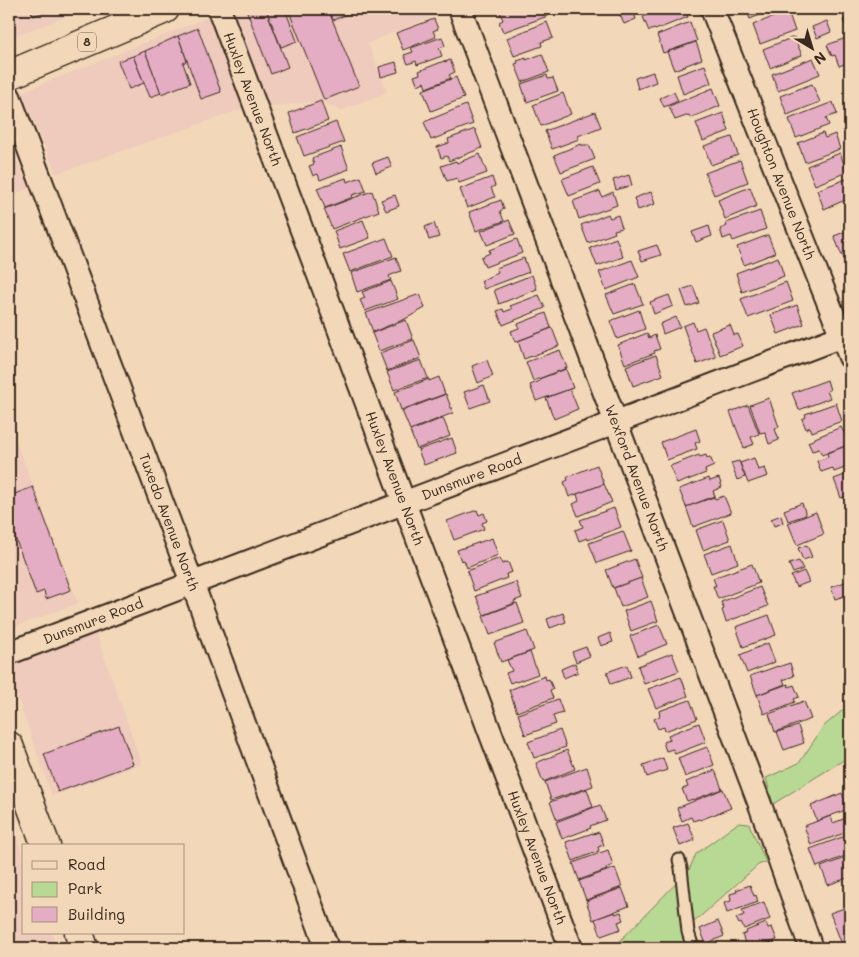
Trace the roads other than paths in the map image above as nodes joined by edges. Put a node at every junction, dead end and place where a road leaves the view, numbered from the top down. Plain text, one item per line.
1 (165, 9) edge
2 (219, 9) edge
3 (460, 9) edge
4 (712, 9) edge
5 (9, 75) edge
6 (9, 96) edge
7 (846, 335) edge
8 (850, 358) edge
9 (616, 422) junction
10 (404, 503) junction
11 (192, 584) junction
12 (9, 653) edge
13 (9, 746) edge
14 (45, 844) edge
15 (679, 860) dead end
16 (79, 934) edge
17 (84, 948) edge
18 (327, 948) edge
19 (571, 948) edge
20 (693, 948) edge
21 (811, 948) edge

1 - 5 main road, 8
2 - 10 street, Huxley Avenue North
3 - 9 street, Wexford Avenue North
4 - 7 street, Houghton Avenue North
6 - 11 street, Tuxedo Avenue North
7 - 8 street, Houghton Avenue North
7 - 9 street, Dunsmure Road
9 - 10 street, Dunsmure Road
9 - 21 street, Wexford Avenue North
10 - 11 street, Dunsmure Road
10 - 19 street, Huxley Avenue North
11 - 12 street, Dunsmure Road
11 - 18 street, Tuxedo Avenue North
13 - 14 main road
15 - 20 lane
16 - 17 main road

